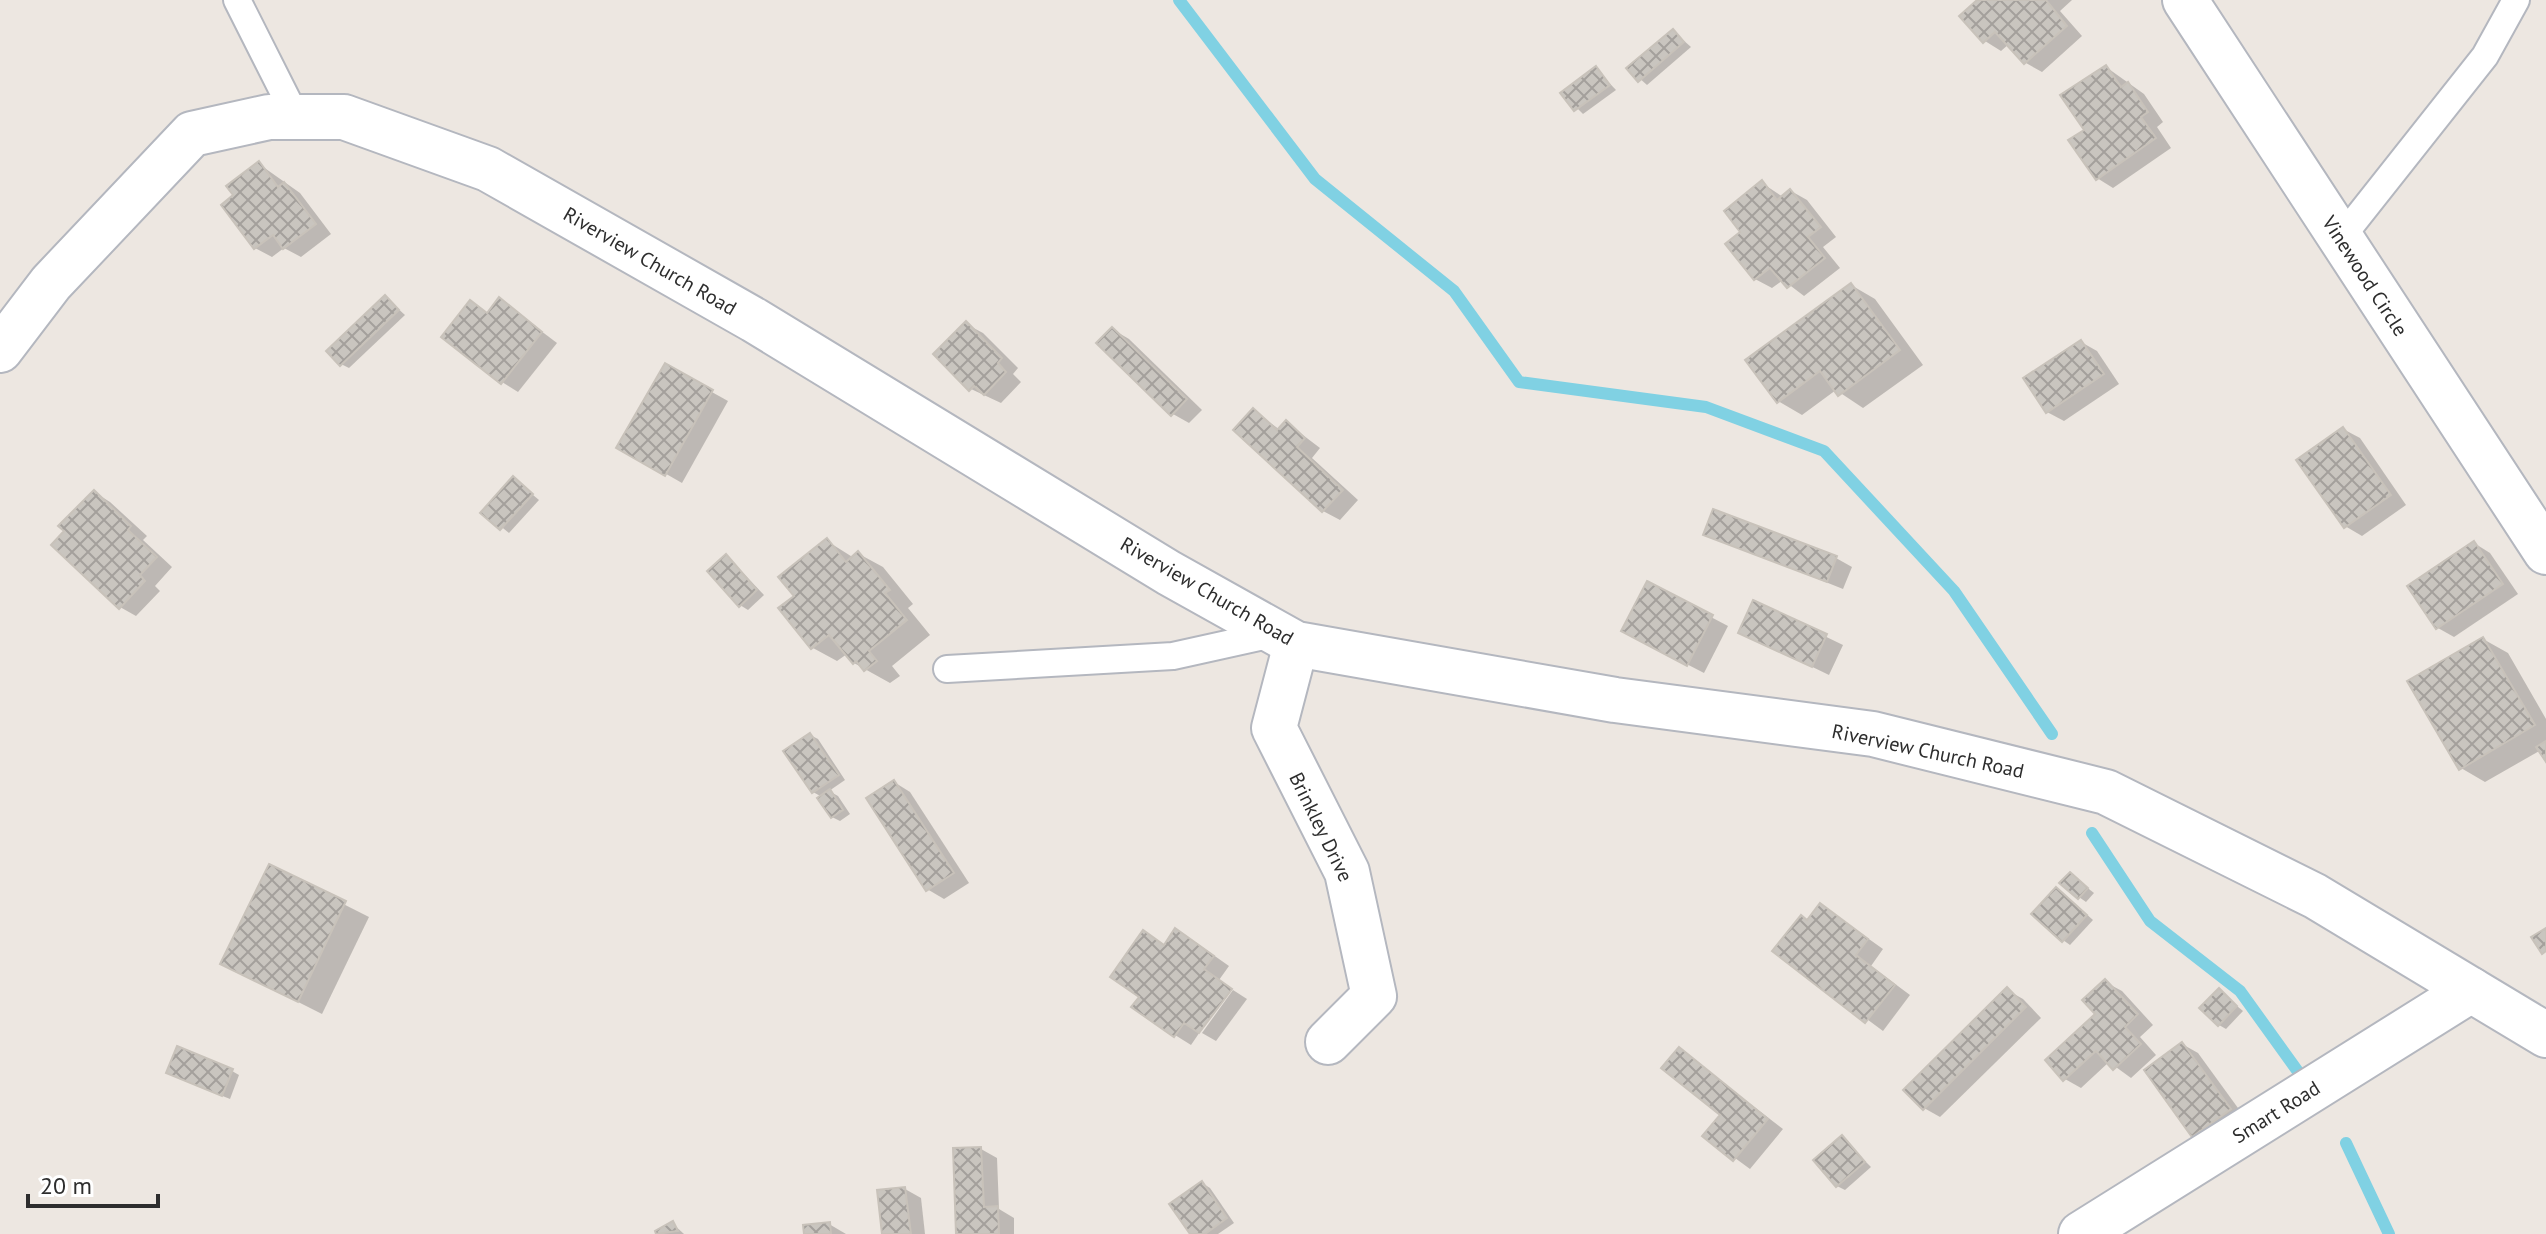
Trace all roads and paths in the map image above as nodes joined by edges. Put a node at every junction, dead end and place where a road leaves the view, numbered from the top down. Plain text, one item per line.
1 (237, 0) edge
2 (2185, 0) edge
3 (2516, 0) edge
4 (296, 117) junction
5 (2341, 238) junction
6 (0, 350) edge
7 (2546, 552) edge
8 (1286, 638) junction
9 (947, 669) dead end
10 (2471, 990) junction
11 (2546, 1035) edge
12 (1328, 1042) dead end
13 (2081, 1234) edge

1 - 4 lane
2 - 5 street, Vinewood Circle
3 - 5 lane
4 - 6 street, Riverview Church Road
4 - 8 street, Riverview Church Road
5 - 7 street, Vinewood Circle
8 - 9 lane
8 - 10 street, Riverview Church Road
8 - 12 street, Brinkley Drive
10 - 11 street, Riverview Church Road
10 - 13 street, Smart Road

